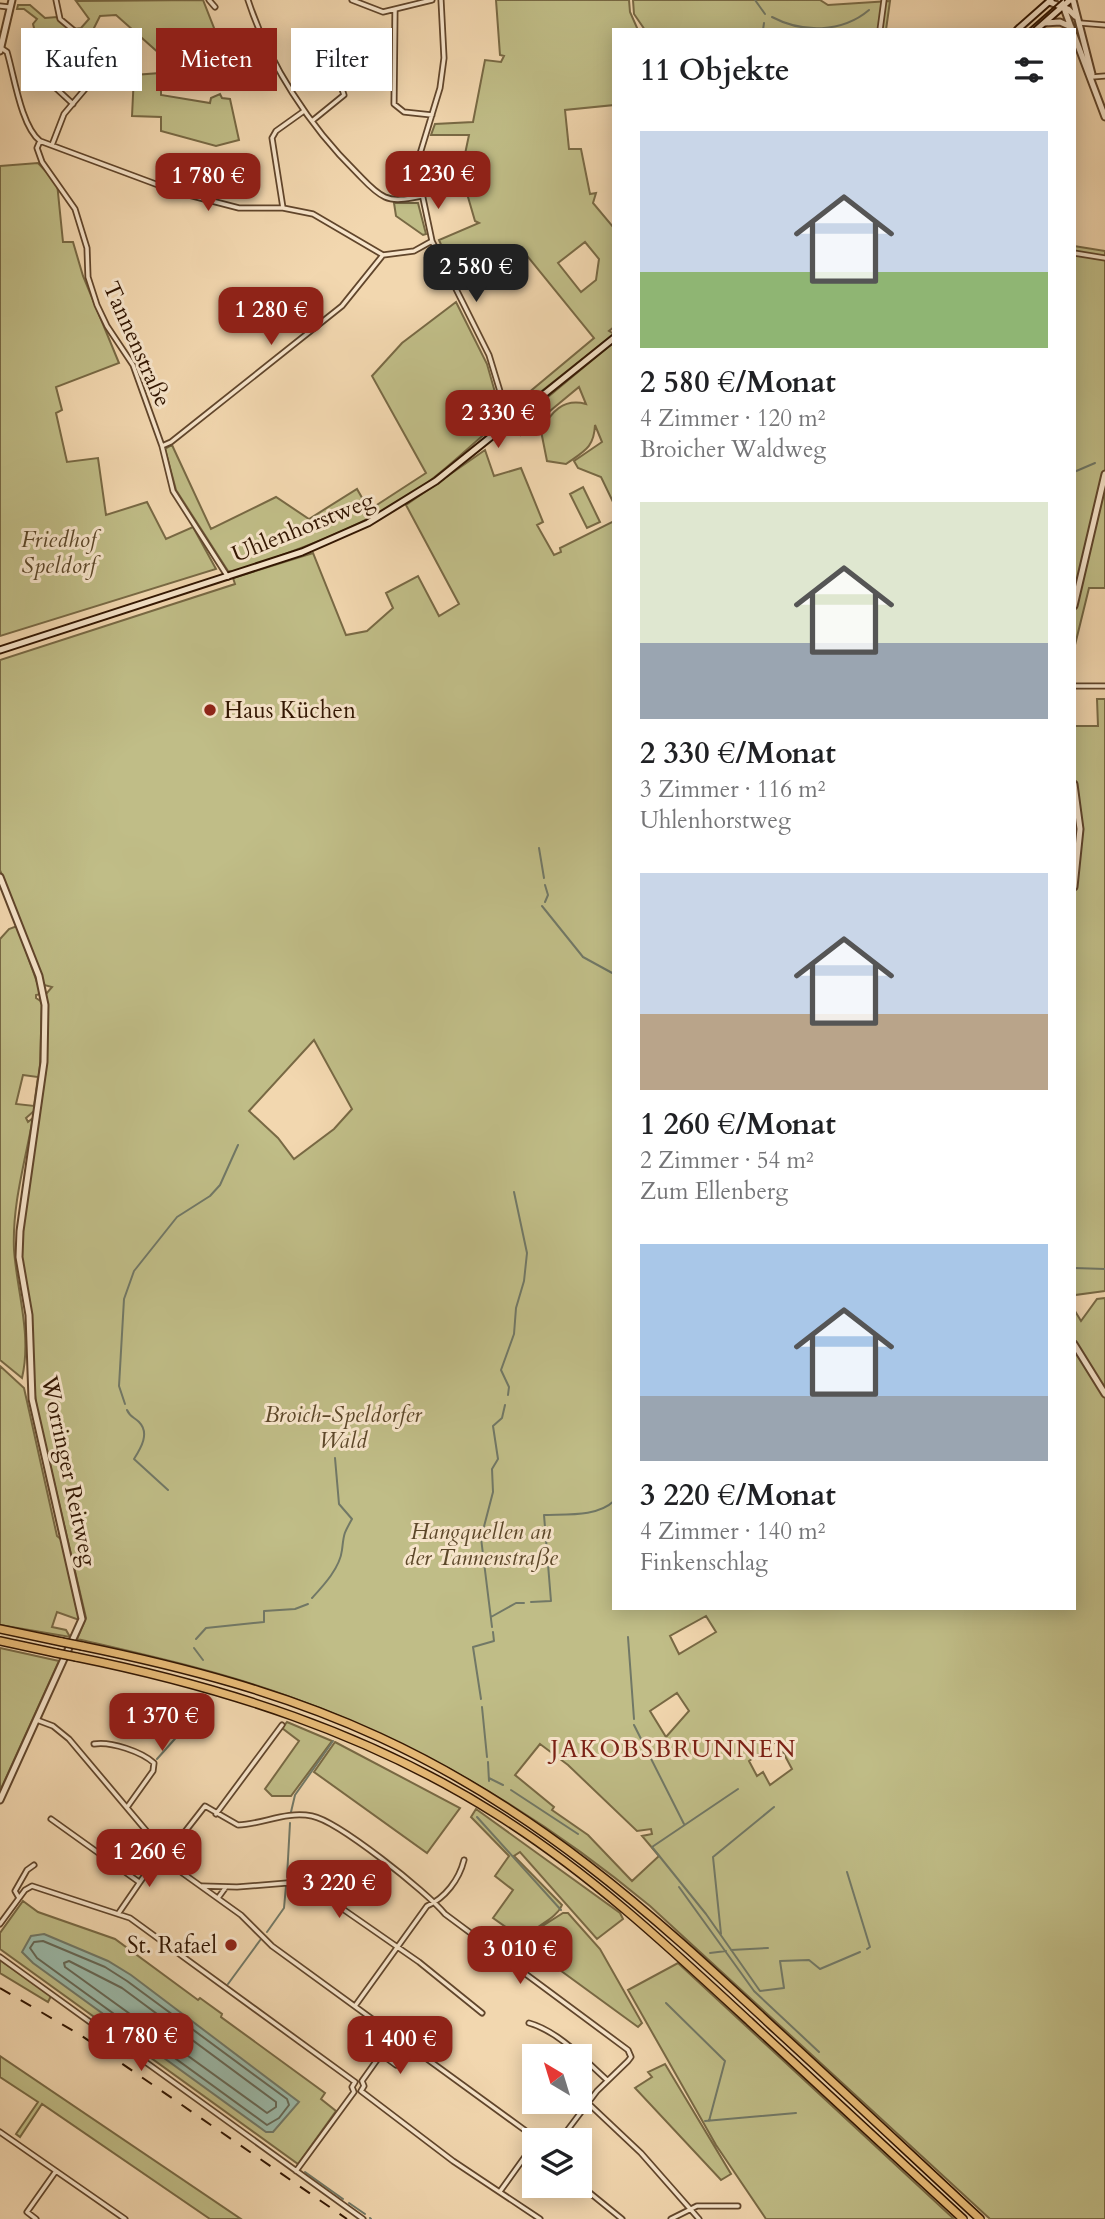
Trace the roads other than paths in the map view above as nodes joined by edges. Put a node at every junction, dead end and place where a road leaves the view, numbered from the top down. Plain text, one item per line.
1 (12, 0) edge
2 (56, 0) edge
3 (209, 0) edge
4 (248, 0) edge
5 (352, 0) edge
6 (432, 0) edge
7 (441, 0) edge
8 (884, 0) edge
9 (1071, 0) edge
10 (1050, 1) edge
11 (1062, 3) edge
12 (0, 6) edge
13 (215, 7) dead end
14 (11, 8) junction
15 (395, 10) junction
16 (1075, 16) junction
17 (1045, 23) junction
18 (1078, 23) junction
19 (1105, 25) edge
20 (71, 28) edge
21 (880, 28) edge
22 (1019, 28) edge
23 (1039, 28) edge
24 (1072, 28) edge
25 (1076, 40) edge
26 (1, 49) edge
27 (1105, 76) edge
28 (1092, 77) junction
29 (59, 91) edge
30 (84, 91) edge
31 (343, 91) edge
32 (73, 104) junction
33 (304, 111) junction
34 (432, 115) junction
35 (1105, 117) edge
36 (312, 121) junction
37 (40, 141) junction
38 (52, 145) junction
39 (422, 196) junction
40 (283, 208) junction
41 (432, 242) junction
42 (1076, 253) edge
43 (383, 255) junction
44 (1105, 258) edge
45 (612, 340) edge
46 (510, 423) junction
47 (162, 446) junction
48 (1105, 474) edge
49 (228, 577) junction
50 (1076, 597) edge
51 (0, 650) edge
52 (1076, 686) edge
53 (1105, 686) edge
54 (1076, 799) edge
55 (1076, 868) edge
56 (0, 877) edge
57 (1076, 1347) edge
58 (1105, 1394) edge
59 (0, 1629) edge
60 (0, 1642) edge
61 (35, 1719) junction
62 (282, 1724) dead end
63 (94, 1744) dead end
64 (0, 1800) edge
65 (128, 1806) junction
66 (216, 1814) junction
67 (51, 1819) dead end
68 (166, 1853) junction
69 (464, 1860) dead end
70 (34, 1865) dead end
71 (139, 1882) junction
72 (201, 1886) junction
73 (226, 1887) junction
74 (19, 1898) junction
75 (218, 1898) junction
76 (435, 1902) junction
77 (118, 1914) junction
78 (0, 1924) edge
79 (398, 1947) junction
80 (0, 1956) edge
81 (355, 2006) junction
82 (482, 2012) dead end
83 (529, 2023) dead end
84 (380, 2025) junction
85 (395, 2035) junction
86 (410, 2045) junction
87 (380, 2054) junction
88 (607, 2080) junction
89 (362, 2081) junction
90 (355, 2082) junction
91 (361, 2091) junction
92 (354, 2092) junction
93 (592, 2098) edge
94 (592, 2107) edge
95 (580, 2114) edge
96 (522, 2128) edge
97 (569, 2128) edge
98 (0, 2132) edge
99 (522, 2160) edge
100 (56, 2171) junction
101 (296, 2171) junction
102 (500, 2191) junction
103 (592, 2195) edge
104 (738, 2206) dead end
105 (689, 2208) junction
106 (36, 2219) edge
107 (125, 2219) edge
108 (363, 2219) edge
109 (540, 2219) edge
110 (622, 2219) edge
111 (671, 2219) edge
112 (699, 2219) edge
113 (962, 2219) edge
114 (980, 2219) edge

1 - 14 street
2 - 20 street
3 - 13 street
4 - 33 street
5 - 15 street
6 - 15 street
7 - 34 street
8 - 21 street
9 - 11 street
9 - 16 street
10 - 11 street
10 - 22 street
11 - 16 street
11 - 17 street
11 - 24 street
12 - 14 street
14 - 26 street
15 - 34 street
16 - 18 street
17 - 23 street
17 - 24 street
18 - 19 street
18 - 28 street
25 - 28 street
26 - 37 street, Tannenstraße
27 - 28 street
28 - 35 street
29 - 32 street
30 - 32 street
31 - 36 street
32 - 38 street
33 - 36 street
33 - 40 street
34 - 39 street
36 - 39 street
37 - 38 street
37 - 47 street, Tannenstraße
38 - 40 street
39 - 41 street
40 - 43 street
41 - 43 street
41 - 46 street
42 - 44 street
43 - 47 street
45 - 46 street, Uhlenhorstweg
46 - 49 street, Uhlenhorstweg
47 - 49 street, Tannenstraße
48 - 50 street
49 - 51 street, Uhlenhorstweg
52 - 53 street
54 - 55 street
56 - 61 street, Worringer Reitweg
57 - 58 street
59 - 114 highway, bridge
60 - 113 highway, bridge
61 - 64 street
61 - 65 street
62 - 66 street
63 - 65 street
65 - 68 street
66 - 68 street
66 - 76 street
67 - 71 street
68 - 71 street
68 - 72 street
69 - 76 street
70 - 74 street
71 - 77 street
72 - 73 street
72 - 75 street
73 - 75 street
73 - 79 street
74 - 77 street
74 - 78 street
75 - 81 street
76 - 79 street
76 - 88 street
77 - 90 street
79 - 81 street
79 - 82 street
80 - 101 street
81 - 84 street
83 - 88 street
84 - 85 street
84 - 87 street
85 - 86 street
85 - 87 street
86 - 87 street
86 - 96 street
87 - 89 street
88 - 93 street
89 - 90 street
89 - 91 street
90 - 92 street
91 - 92 street
91 - 102 street
92 - 101 street
94 - 105 street
95 - 97 street
98 - 100 street
99 - 102 street
100 - 106 street
100 - 107 street
101 - 108 street
102 - 109 street
103 - 110 street
104 - 105 street
105 - 111 street
105 - 112 street

